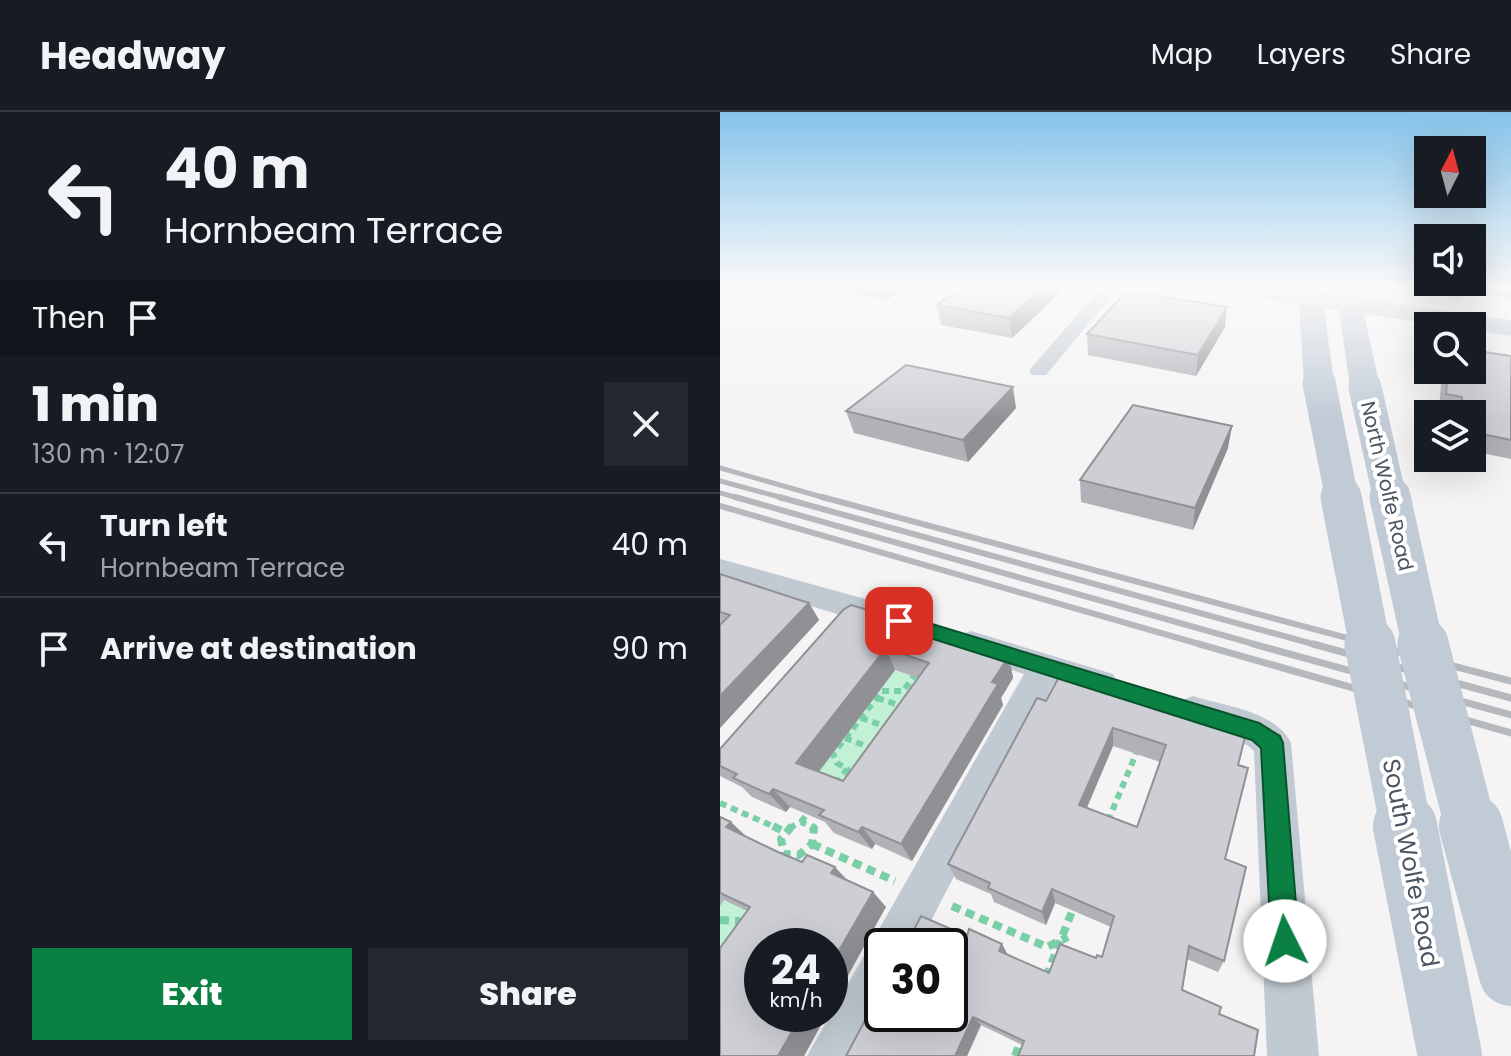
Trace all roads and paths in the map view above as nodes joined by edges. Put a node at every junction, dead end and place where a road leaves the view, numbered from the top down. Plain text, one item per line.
1 (1072, 332) edge
2 (1314, 332) edge
3 (1355, 332) edge
4 (1039, 371) dead end
5 (720, 569) edge
6 (932, 631) junction
7 (1045, 667) junction
8 (903, 691) junction
9 (911, 696) edge
10 (1143, 697) junction
11 (877, 698) junction
12 (916, 711) edge
13 (861, 718) junction
14 (901, 733) edge
15 (845, 738) junction
16 (886, 753) edge
17 (847, 769) junction
18 (856, 771) edge
19 (836, 796) edge
20 (720, 803) edge
21 (815, 803) edge
22 (822, 817) edge
23 (1109, 819) junction
24 (801, 822) junction
25 (1124, 824) edge
26 (814, 828) junction
27 (1105, 831) edge
28 (785, 832) junction
29 (781, 851) junction
30 (794, 856) junction
31 (773, 862) edge
32 (786, 867) edge
33 (1078, 896) edge
34 (746, 912) edge
35 (720, 920) edge
36 (740, 921) junction
37 (744, 928) edge
38 (903, 928) edge
39 (1511, 974) edge
40 (1044, 982) edge
41 (864, 1000) edge
42 (1028, 1024) edge
43 (833, 1056) edge
44 (1015, 1056) edge
45 (1293, 1056) edge
46 (1450, 1056) edge

1 - 4 street
2 - 46 main road, South Wolfe Road, bridge
3 - 39 main road, North Wolfe Road, bridge
5 - 6 street
6 - 7 street
6 - 8 path
7 - 10 street
7 - 38 street
8 - 9 path
8 - 11 path
10 - 23 path
10 - 45 street
11 - 12 path
11 - 13 path
13 - 14 path
13 - 15 path
15 - 16 path
15 - 17 path
17 - 18 path
17 - 19 path
20 - 28 path
21 - 24 path
22 - 26 path
23 - 25 path
23 - 27 path
24 - 26 path
24 - 28 path
26 - 30 path
28 - 29 path
29 - 30 path
29 - 31 path
30 - 32 path
33 - 40 path
34 - 36 path
35 - 36 path
36 - 37 path
41 - 43 street
42 - 44 path

